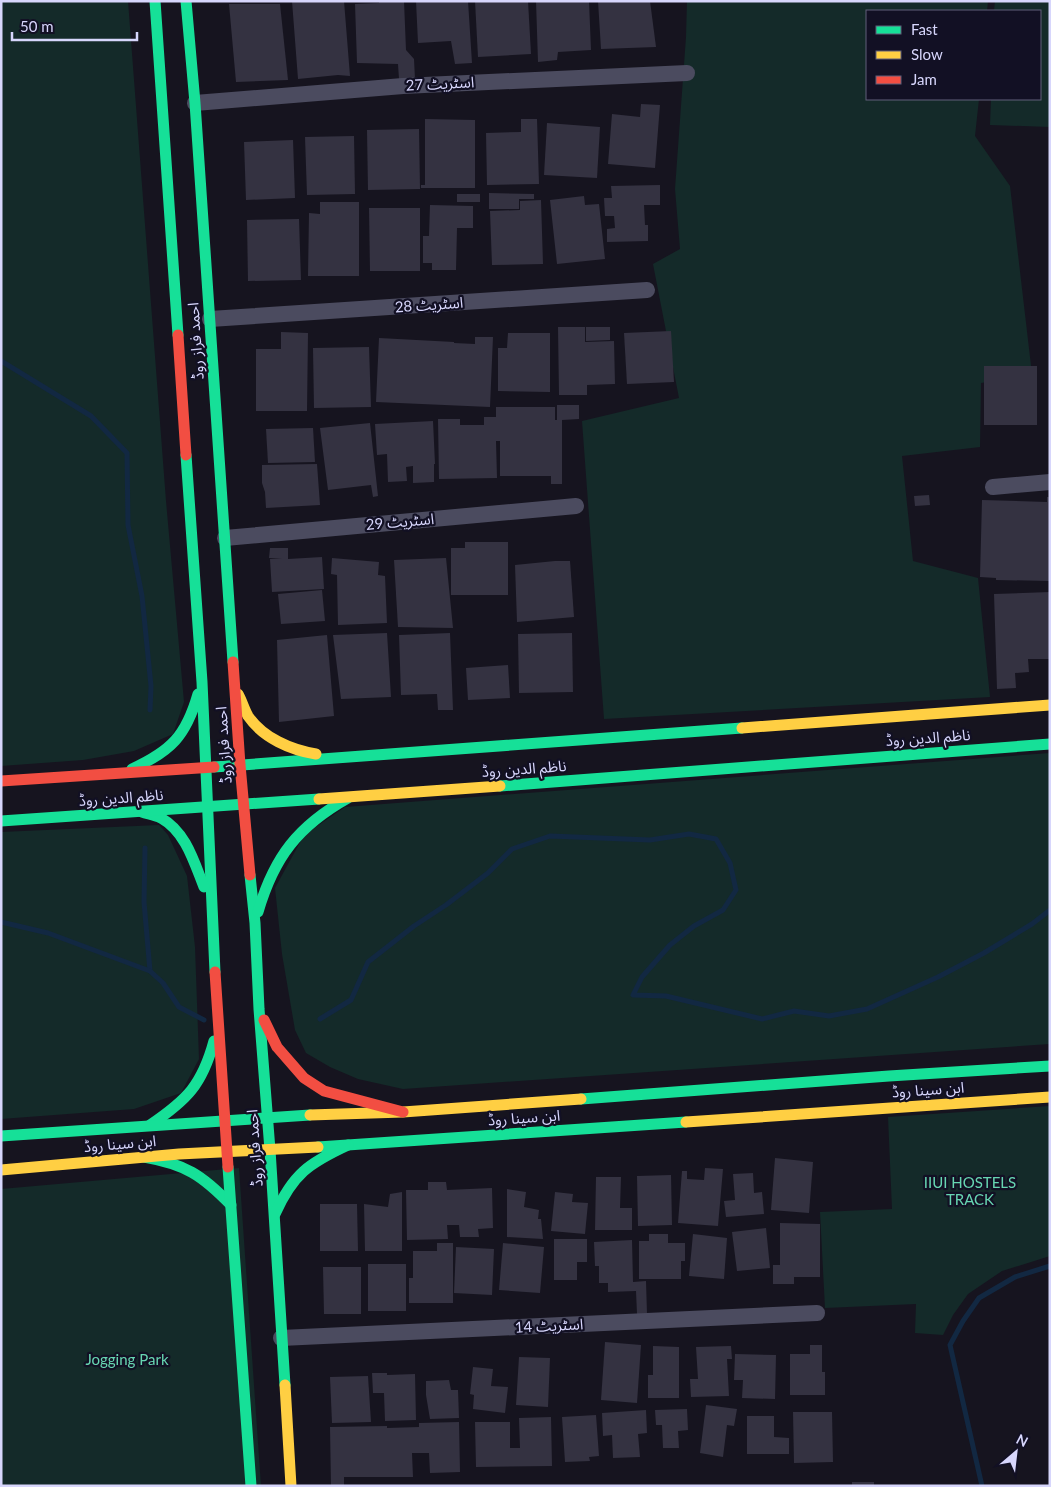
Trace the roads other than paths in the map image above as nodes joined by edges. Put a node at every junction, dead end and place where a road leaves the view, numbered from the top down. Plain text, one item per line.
1 (155, 1) edge
2 (186, 1) edge
3 (686, 74) dead end
4 (195, 103) junction
5 (647, 290) dead end
6 (210, 320) junction
7 (1050, 482) edge
8 (993, 487) dead end
9 (576, 506) dead end
10 (225, 538) junction
11 (202, 682) junction
12 (235, 687) junction
13 (1050, 705) edge
14 (1050, 744) edge
15 (344, 757) junction
16 (240, 765) junction
17 (205, 767) junction
18 (121, 774) junction
19 (1, 781) edge
20 (350, 797) junction
21 (244, 805) junction
22 (207, 808) junction
23 (137, 811) junction
24 (1, 821) edge
25 (211, 905) junction
26 (255, 923) junction
27 (258, 1008) junction
28 (218, 1026) junction
29 (1050, 1066) edge
30 (1050, 1097) edge
31 (403, 1112) junction
32 (268, 1117) junction
33 (225, 1120) junction
34 (150, 1125) junction
35 (1, 1136) edge
36 (348, 1145) junction
37 (270, 1150) junction
38 (227, 1152) junction
39 (144, 1157) junction
40 (1, 1170) edge
41 (231, 1205) junction
42 (274, 1216) junction
43 (818, 1313) dead end
44 (281, 1338) junction
45 (251, 1486) edge
46 (291, 1486) edge

1 - 11 main road, احمد فراز روڈ
2 - 4 main road, احمد فراز روڈ
3 - 4 street, اسٹریٹ 27
4 - 6 main road, احمد فراز روڈ
5 - 6 street, اسٹریٹ 28
6 - 10 main road, احمد فراز روڈ
7 - 8 street
9 - 10 street, اسٹریٹ 29
10 - 12 main road, احمد فراز روڈ
11 - 17 main road, احمد فراز روڈ
11 - 18 main road
12 - 15 main road
12 - 16 main road, احمد فراز روڈ
13 - 15 main road, ناظم الدین روڈ
14 - 20 main road, ناظم الدین روڈ
15 - 16 main road, ناظم الدین روڈ
16 - 17 main road, ناظم الدین روڈ
16 - 21 main road, احمد فراز روڈ
17 - 18 main road, ناظم الدین روڈ
17 - 22 main road, احمد فراز روڈ
18 - 19 main road, ناظم الدین روڈ
20 - 21 main road, ناظم الدین روڈ
20 - 26 main road
21 - 22 main road, ناظم الدین روڈ
21 - 26 main road, احمد فراز روڈ
22 - 23 main road, ناظم الدین روڈ
22 - 25 main road, احمد فراز روڈ
23 - 24 main road, ناظم الدین روڈ
23 - 25 main road
25 - 28 main road, احمد فراز روڈ
26 - 27 main road, احمد فراز روڈ
27 - 31 main road
27 - 32 main road, احمد فراز روڈ
28 - 33 main road, احمد فراز روڈ
28 - 34 main road
29 - 31 main road, ابن سینا روڈ
30 - 36 main road, ابن سینا روڈ
31 - 32 main road, ابن سینا روڈ
32 - 33 main road, ابن سینا روڈ
32 - 37 main road, احمد فراز روڈ
33 - 34 main road, ابن سینا روڈ
33 - 38 main road, احمد فراز روڈ
34 - 35 main road, ابن سینا روڈ
36 - 37 main road, ابن سینا روڈ
36 - 42 main road
37 - 38 main road, ابن سینا روڈ
37 - 42 main road, احمد فراز روڈ
38 - 39 main road, ابن سینا روڈ
38 - 41 main road, احمد فراز روڈ
39 - 40 main road, ابن سینا روڈ
39 - 41 main road
41 - 45 main road, احمد فراز روڈ
42 - 44 main road, احمد فراز روڈ
43 - 44 street, اسٹریٹ 14
44 - 46 main road, احمد فراز روڈ

